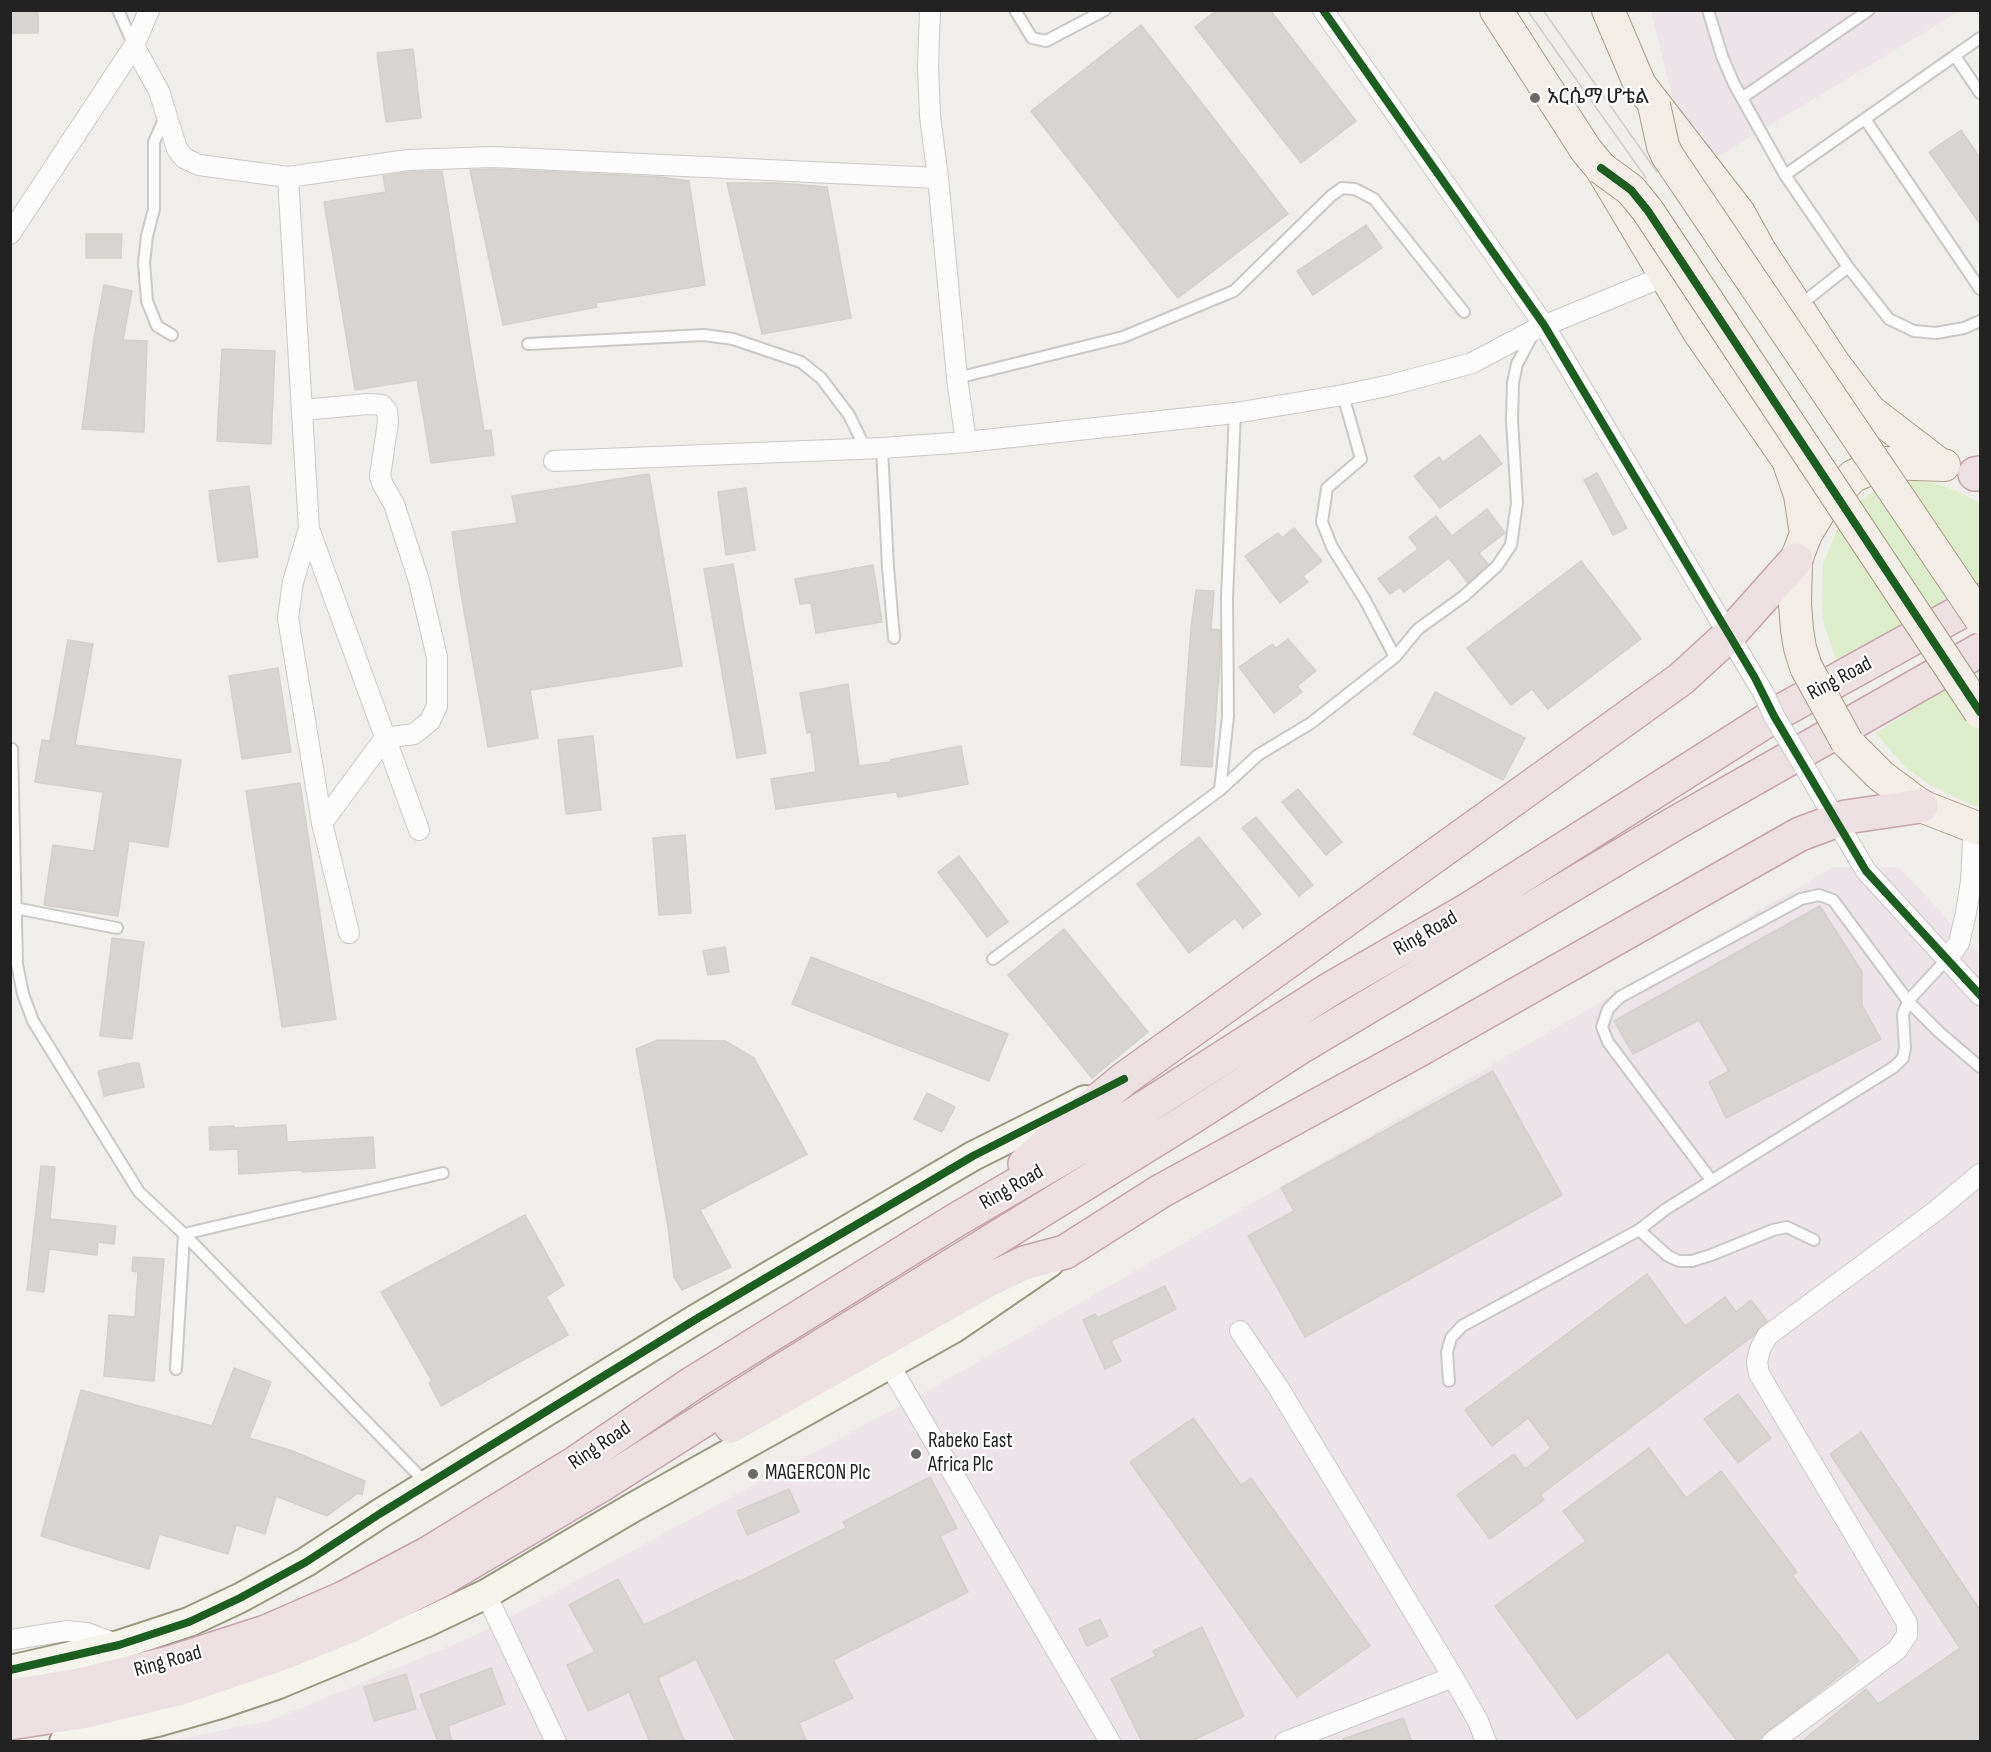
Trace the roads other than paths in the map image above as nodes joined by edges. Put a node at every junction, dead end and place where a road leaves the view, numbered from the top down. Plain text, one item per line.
1 (118, 10) edge
2 (149, 10) edge
3 (930, 10) edge
4 (1016, 10) edge
5 (1105, 10) edge
6 (1323, 10) edge
7 (1496, 10) edge
8 (1608, 10) edge
9 (1708, 10) edge
10 (1869, 10) edge
11 (1980, 38) edge
12 (134, 46) junction
13 (1955, 56) junction
14 (1980, 93) edge
15 (1742, 98) junction
16 (1654, 105) junction
17 (166, 115) junction
18 (1865, 119) junction
19 (1601, 168) junction
20 (1785, 175) junction
21 (288, 177) junction
22 (938, 178) junction
23 (10, 234) edge
24 (1848, 267) junction
25 (1665, 276) junction
26 (1980, 289) edge
27 (1798, 307) junction
28 (1464, 312) dead end
29 (1980, 321) edge
30 (1540, 327) junction
31 (172, 335) dead end
32 (528, 344) dead end
33 (957, 378) junction
34 (1343, 395) junction
35 (302, 410) junction
36 (1235, 414) junction
37 (966, 442) junction
38 (874, 448) junction
39 (554, 461) dead end
40 (1939, 464) junction
41 (1979, 475) edge
42 (309, 529) junction
43 (1801, 547) junction
44 (1980, 602) edge
45 (1980, 618) edge
46 (1729, 635) junction
47 (894, 638) dead end
48 (1980, 650) edge
49 (1395, 657) junction
50 (1980, 712) edge
51 (385, 738) junction
52 (12, 749) edge
53 (1220, 790) junction
54 (1921, 806) junction
55 (1836, 820) junction
56 (322, 823) junction
57 (1978, 826) edge
58 (419, 830) dead end
59 (15, 908) junction
60 (117, 928) dead end
61 (349, 933) dead end
62 (993, 959) dead end
63 (1947, 959) junction
64 (1980, 995) edge
65 (1908, 1001) junction
66 (1980, 1067) edge
67 (1124, 1079) junction
68 (443, 1173) dead end
69 (1980, 1174) edge
70 (1711, 1180) junction
71 (978, 1208) junction
72 (1639, 1230) junction
73 (184, 1234) junction
74 (1814, 1240) dead end
75 (1065, 1252) junction
76 (1240, 1331) dead end
77 (889, 1364) junction
78 (176, 1370) dead end
79 (1449, 1381) dead end
80 (427, 1485) junction
81 (601, 1485) junction
82 (486, 1594) junction
83 (10, 1640) edge
84 (119, 1645) junction
85 (10, 1670) edge
86 (1453, 1677) junction
87 (10, 1696) edge
88 (10, 1723) edge
89 (64, 1742) edge
90 (556, 1742) edge
91 (1110, 1742) edge
92 (1285, 1742) edge
93 (1486, 1742) edge
94 (1772, 1742) edge

1 - 12 lane
2 - 12 street
3 - 22 street
4 - 5 lane
6 - 30 street
7 - 19 main road
8 - 16 main road
9 - 15 lane
10 - 15 lane
11 - 13 lane
12 - 17 street
12 - 23 street
13 - 14 lane
13 - 18 lane
15 - 20 lane
16 - 27 main road
16 - 45 main road, bridge
17 - 21 street
17 - 31 lane
18 - 20 lane
18 - 26 lane
19 - 25 main road
19 - 50 main road, bridge
20 - 24 lane
21 - 22 street
21 - 35 street
22 - 33 street
24 - 27 lane
24 - 29 lane
25 - 30 street
25 - 43 main road
27 - 40 main road
28 - 33 lane
30 - 34 street
30 - 46 street
30 - 49 lane
32 - 38 lane
33 - 37 street
34 - 36 street
34 - 49 lane
35 - 42 street
35 - 51 street
36 - 37 street
36 - 53 lane
37 - 38 street
38 - 39 street
38 - 47 lane
40 - 41 main road
40 - 43 main road
42 - 51 street
42 - 56 street
43 - 46 highway
43 - 54 main road, bridge
44 - 71 highway, Ring Road
46 - 55 street, bridge
46 - 67 highway
48 - 81 highway, Ring Road
49 - 53 lane
51 - 56 street
51 - 58 street
52 - 59 lane
53 - 62 lane
54 - 55 highway
54 - 57 main road
55 - 63 street
55 - 75 highway
56 - 61 street
57 - 63 street
59 - 60 lane
59 - 73 lane
63 - 64 street
63 - 65 lane
65 - 66 lane
65 - 70 lane
65 - 70 lane
67 - 71 highway
67 - 80 street
68 - 73 lane
69 - 94 street
70 - 72 lane
71 - 87 highway, Ring Road
72 - 74 lane
72 - 79 lane
73 - 78 lane
73 - 80 lane
75 - 77 street
75 - 81 highway
76 - 86 street
77 - 82 street
77 - 91 street
80 - 84 street
81 - 88 highway, Ring Road
82 - 89 street
82 - 90 street
83 - 84 street
84 - 85 street
86 - 92 street
86 - 93 street

